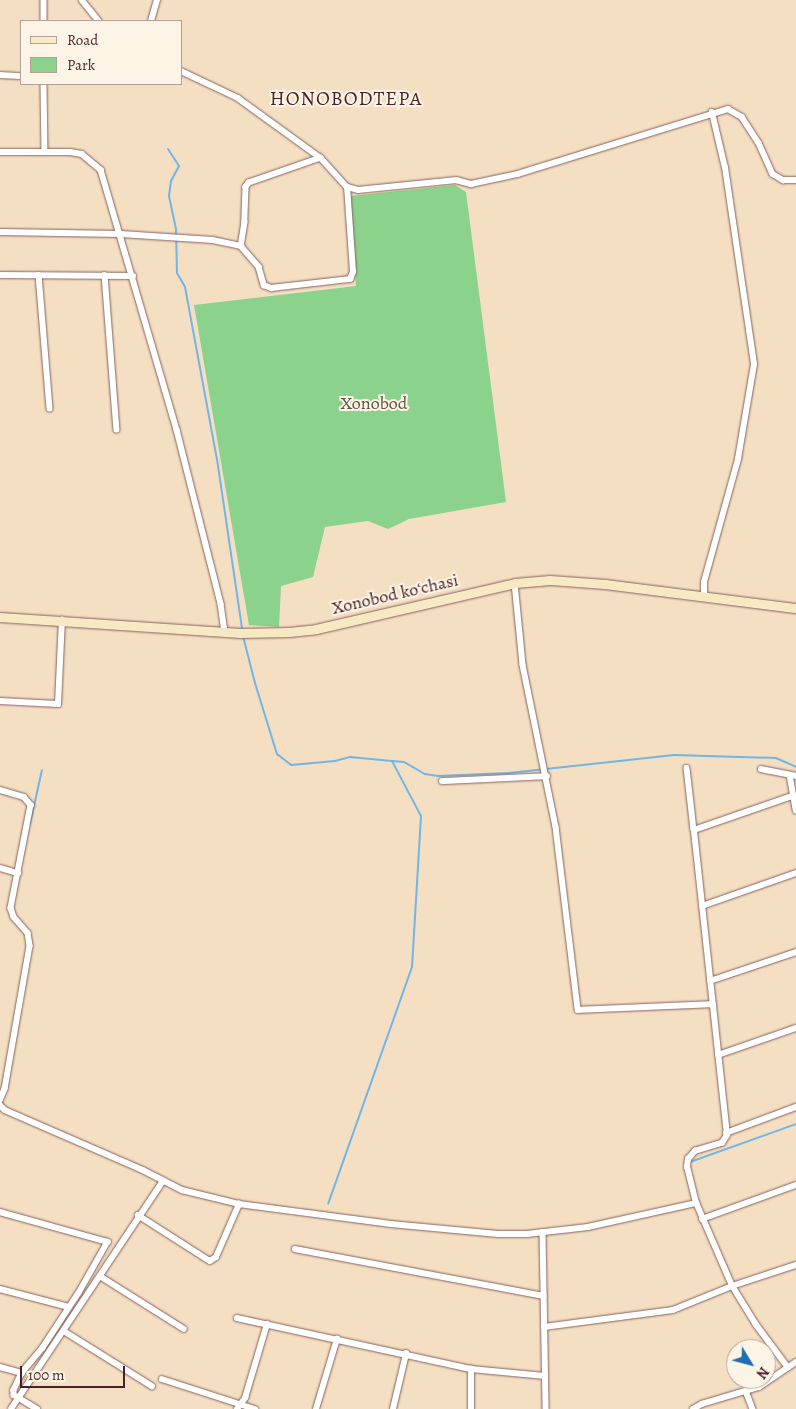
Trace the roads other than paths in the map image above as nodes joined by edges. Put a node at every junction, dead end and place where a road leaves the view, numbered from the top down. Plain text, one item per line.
1 (44, 0) edge
2 (82, 0) edge
3 (157, 0) edge
4 (44, 20) edge
5 (98, 20) edge
6 (151, 20) edge
7 (182, 71) edge
8 (0, 76) edge
9 (20, 76) edge
10 (44, 85) edge
11 (712, 113) junction
12 (0, 152) edge
13 (44, 152) junction
14 (321, 158) junction
15 (796, 180) edge
16 (347, 187) junction
17 (0, 232) edge
18 (121, 234) junction
19 (241, 246) junction
20 (39, 275) junction
21 (105, 275) junction
22 (0, 276) edge
23 (133, 276) junction
24 (50, 409) dead end
25 (118, 430) dead end
26 (516, 583) junction
27 (704, 596) junction
28 (796, 608) edge
29 (0, 617) edge
30 (62, 620) junction
31 (225, 632) junction
32 (0, 701) edge
33 (687, 768) dead end
34 (761, 769) dead end
35 (793, 775) edge
36 (547, 776) junction
37 (442, 781) dead end
38 (0, 790) edge
39 (792, 796) junction
40 (796, 810) edge
41 (694, 830) junction
42 (0, 868) edge
43 (18, 873) junction
44 (796, 873) edge
45 (702, 906) junction
46 (796, 952) edge
47 (710, 981) junction
48 (713, 1004) junction
49 (796, 1028) edge
50 (718, 1055) junction
51 (0, 1101) edge
52 (0, 1106) edge
53 (796, 1107) edge
54 (726, 1133) junction
55 (163, 1181) junction
56 (796, 1185) edge
57 (696, 1203) junction
58 (239, 1204) junction
59 (0, 1212) edge
60 (138, 1215) junction
61 (702, 1218) junction
62 (543, 1232) junction
63 (108, 1242) junction
64 (120, 1245) junction
65 (295, 1249) dead end
66 (796, 1265) edge
67 (100, 1276) junction
68 (732, 1286) junction
69 (0, 1290) edge
70 (544, 1296) junction
71 (69, 1307) junction
72 (237, 1318) dead end
73 (267, 1324) junction
74 (544, 1327) junction
75 (184, 1329) dead end
76 (64, 1331) junction
77 (337, 1339) junction
78 (406, 1354) junction
79 (796, 1362) edge
80 (0, 1367) edge
81 (471, 1368) junction
82 (788, 1368) junction
83 (22, 1373) junction
84 (545, 1376) junction
85 (162, 1379) dead end
86 (152, 1386) dead end
87 (746, 1391) junction
88 (19, 1399) junction
89 (239, 1407) edge
90 (11, 1409) edge
91 (37, 1409) edge
92 (255, 1409) edge
93 (316, 1409) edge
94 (393, 1409) edge
95 (471, 1409) edge
96 (546, 1409) edge
97 (693, 1409) edge
98 (753, 1409) edge

1 - 4 street
2 - 5 street
3 - 6 street
7 - 14 street
8 - 9 street
10 - 13 street
11 - 15 street
11 - 16 street
11 - 27 street
12 - 13 street
13 - 18 street
14 - 16 street
14 - 19 street
16 - 19 street
17 - 18 street
18 - 19 street
18 - 23 street
20 - 21 street
20 - 22 street
20 - 24 street
21 - 23 street
21 - 25 street
23 - 31 street
26 - 27 main road, Xonobod koʻchasi
26 - 31 main road, Xonobod koʻchasi
26 - 36 street
27 - 28 main road, Xonobod koʻchasi
29 - 30 main road, Xonobod koʻchasi
30 - 31 main road, Xonobod koʻchasi
30 - 32 street
33 - 41 street
34 - 35 street
35 - 39 street
36 - 37 street
36 - 48 street
38 - 43 street
39 - 40 street
39 - 41 street
41 - 45 street
42 - 43 street
43 - 51 street
44 - 45 street
45 - 47 street
46 - 47 street
47 - 48 street
48 - 50 street
49 - 50 street
50 - 54 street
52 - 55 street
53 - 54 street
54 - 57 street
55 - 58 street
55 - 60 street
56 - 61 street
57 - 61 street
57 - 62 street
58 - 60 street
58 - 62 street
59 - 63 street
60 - 64 street
61 - 68 street
62 - 70 street
63 - 64 street
63 - 71 street
64 - 67 street
65 - 70 street
66 - 68 street
67 - 75 street
67 - 76 street
68 - 74 street
68 - 82 street
69 - 71 street
70 - 74 street
71 - 83 street
72 - 73 street
73 - 77 street
73 - 89 street
74 - 84 street
76 - 86 street
76 - 88 street
77 - 78 street
77 - 93 street
78 - 81 street
78 - 94 street
79 - 82 street
80 - 83 street
81 - 84 street
81 - 95 street
82 - 87 street
83 - 88 street
84 - 96 street
85 - 89 street
87 - 97 street
87 - 98 street
88 - 90 street
88 - 91 street
89 - 92 street

